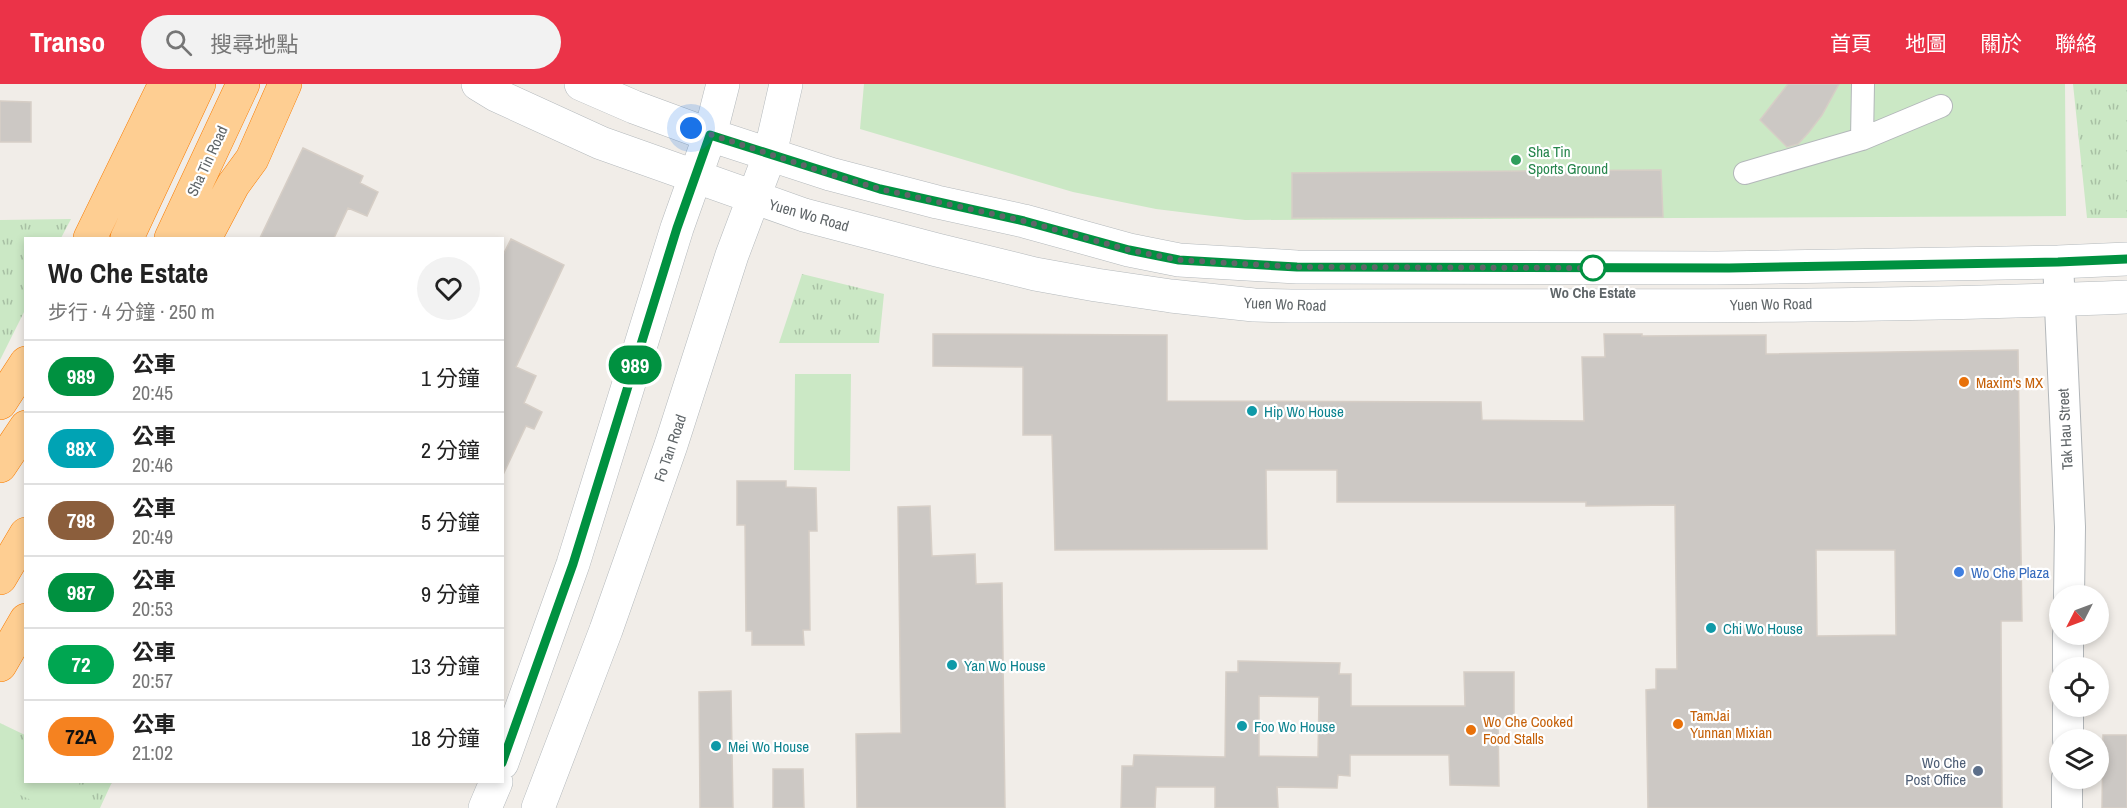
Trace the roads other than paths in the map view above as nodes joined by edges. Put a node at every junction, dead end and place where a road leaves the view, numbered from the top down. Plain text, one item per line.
1 (165, 84) edge
2 (262, 84) edge
3 (285, 84) edge
4 (478, 84) edge
5 (581, 84) edge
6 (723, 84) edge
7 (786, 84) edge
8 (1863, 84) edge
9 (198, 85) edge
10 (238, 93) edge
11 (1941, 106) dead end
12 (269, 118) junction
13 (710, 135) junction
14 (1862, 139) junction
15 (770, 154) junction
16 (1744, 173) dead end
17 (694, 176) junction
18 (753, 198) junction
19 (90, 237) edge
20 (127, 237) edge
21 (171, 237) edge
22 (206, 237) edge
23 (2127, 259) edge
24 (2058, 262) junction
25 (2127, 297) edge
26 (2059, 300) junction
27 (24, 366) edge
28 (0, 403) edge
29 (24, 431) edge
30 (0, 466) edge
31 (24, 537) edge
32 (0, 578) edge
33 (2068, 585) edge
34 (24, 623) edge
35 (0, 665) edge
36 (504, 757) edge
37 (496, 783) edge
38 (2067, 789) edge
39 (485, 808) edge
40 (538, 808) edge
41 (2067, 808) edge

1 - 19 highway
2 - 12 highway
3 - 12 highway
4 - 17 main road, Yuen Wo Road
5 - 13 main road
6 - 13 main road
7 - 15 main road, Fo Tan Road
8 - 14 street
9 - 20 highway
10 - 21 highway, Sha Tin Road
11 - 14 street
12 - 22 highway
13 - 15 main road
13 - 17 main road
14 - 16 street
15 - 18 main road, Fo Tan Road
15 - 24 main road
17 - 18 main road, Yuen Wo Road
17 - 36 main road
18 - 26 main road, Yuen Wo Road
18 - 40 main road, Fo Tan Road
23 - 24 main road
24 - 26 street, Tak Hau Street
25 - 26 main road, Yuen Wo Road
26 - 33 street, Tak Hau Street
27 - 28 highway
29 - 30 highway
31 - 32 highway
34 - 35 highway
37 - 39 main road
38 - 41 street

